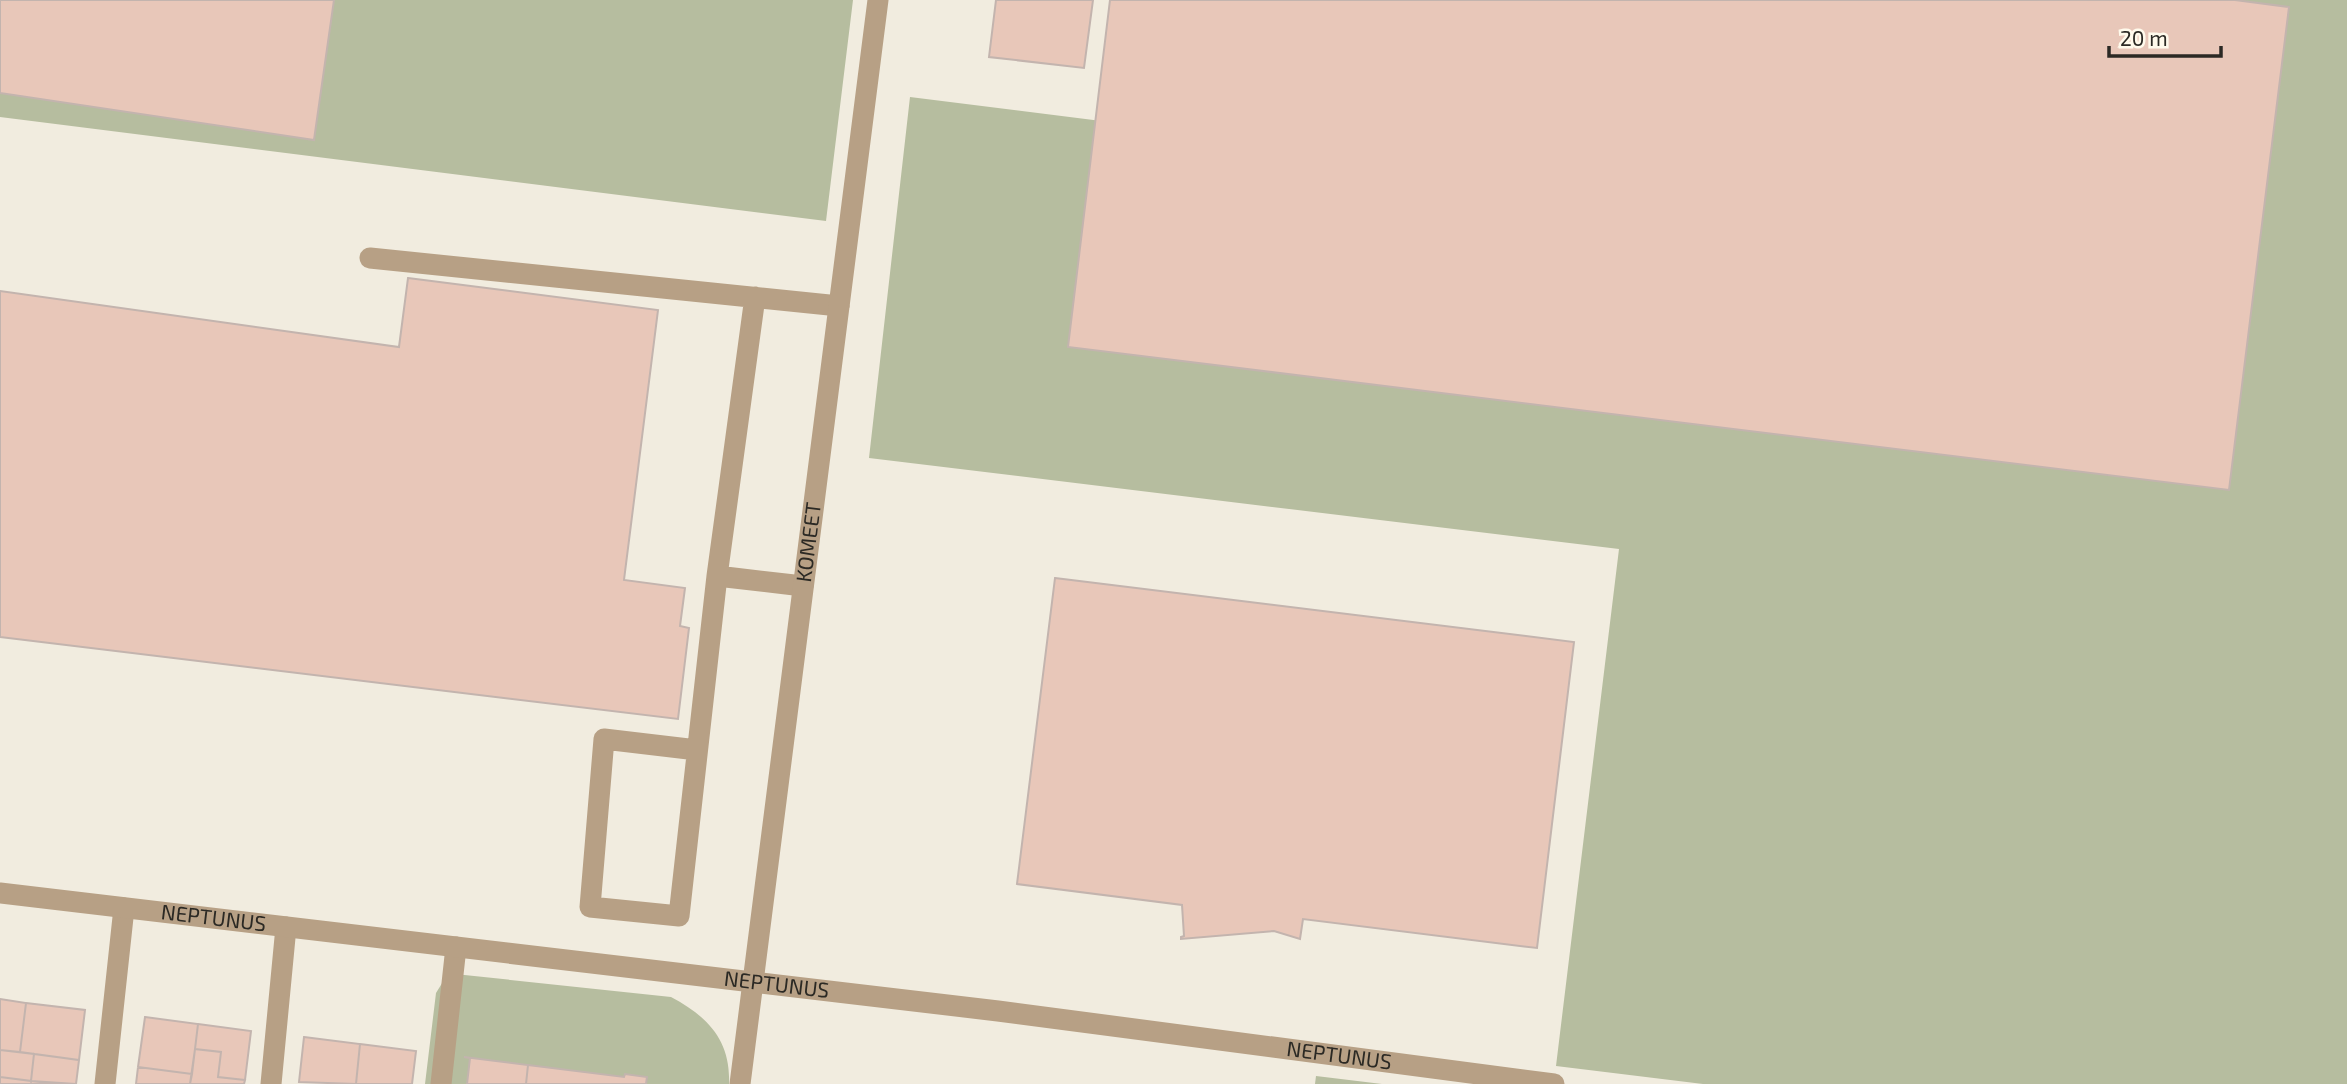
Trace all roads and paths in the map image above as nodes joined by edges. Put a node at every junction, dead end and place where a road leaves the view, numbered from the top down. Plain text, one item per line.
1 (878, 0) edge
2 (370, 258) dead end
3 (755, 297) junction
4 (839, 306) junction
5 (717, 576) junction
6 (803, 586) junction
7 (697, 750) junction
8 (0, 893) edge
9 (124, 908) junction
10 (286, 927) junction
11 (456, 947) junction
12 (752, 983) junction
13 (105, 1084) edge
14 (271, 1084) edge
15 (440, 1084) edge
16 (740, 1084) edge
17 (1554, 1084) edge

1 - 4 street, KOMEET
2 - 3 street
3 - 4 street
3 - 5 street
4 - 6 street, KOMEET
5 - 6 street
5 - 7 street
6 - 12 street, KOMEET
7 - 7 street
8 - 9 street, NEPTUNUS
9 - 10 street, NEPTUNUS
9 - 13 street
10 - 11 street, NEPTUNUS
10 - 14 street
11 - 12 street, NEPTUNUS
11 - 15 street
12 - 16 street, KOMEET
12 - 17 street, NEPTUNUS

